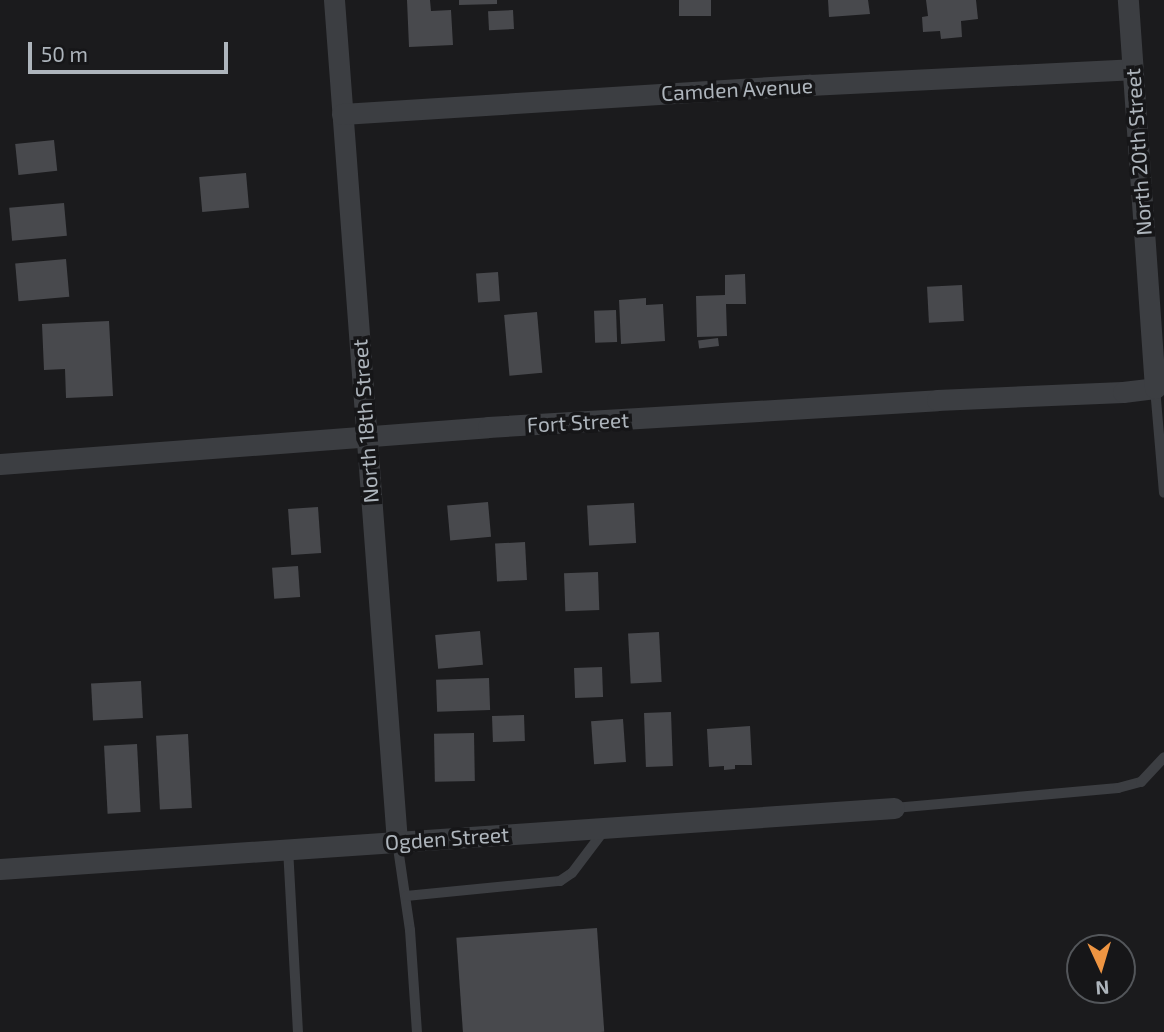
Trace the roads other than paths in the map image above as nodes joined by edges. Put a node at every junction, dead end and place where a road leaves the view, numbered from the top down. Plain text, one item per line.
1 (334, 0) edge
2 (1128, 0) edge
3 (1132, 69) junction
4 (342, 114) junction
5 (1156, 388) junction
6 (365, 437) junction
7 (0, 464) edge
8 (1164, 493) edge
9 (1164, 757) edge
10 (894, 808) joint
11 (606, 828) junction
12 (397, 841) junction
13 (288, 848) junction
14 (0, 869) edge
15 (406, 896) junction
16 (298, 1032) edge
17 (417, 1032) edge

1 - 4 street, North 18th Street
2 - 3 street, North 20th Street
3 - 4 street, Camden Avenue
3 - 5 street, North 20th Street
4 - 6 street, North 18th Street
5 - 6 street, Fort Street
5 - 8 lane
6 - 7 street, Fort Street
6 - 12 street, North 18th Street
9 - 10 lane
10 - 11 street, Ogden Street
11 - 12 street, Ogden Street
11 - 15 lane
12 - 13 street, Ogden Street
12 - 15 lane
13 - 14 street, Ogden Street
13 - 16 lane
15 - 17 lane

